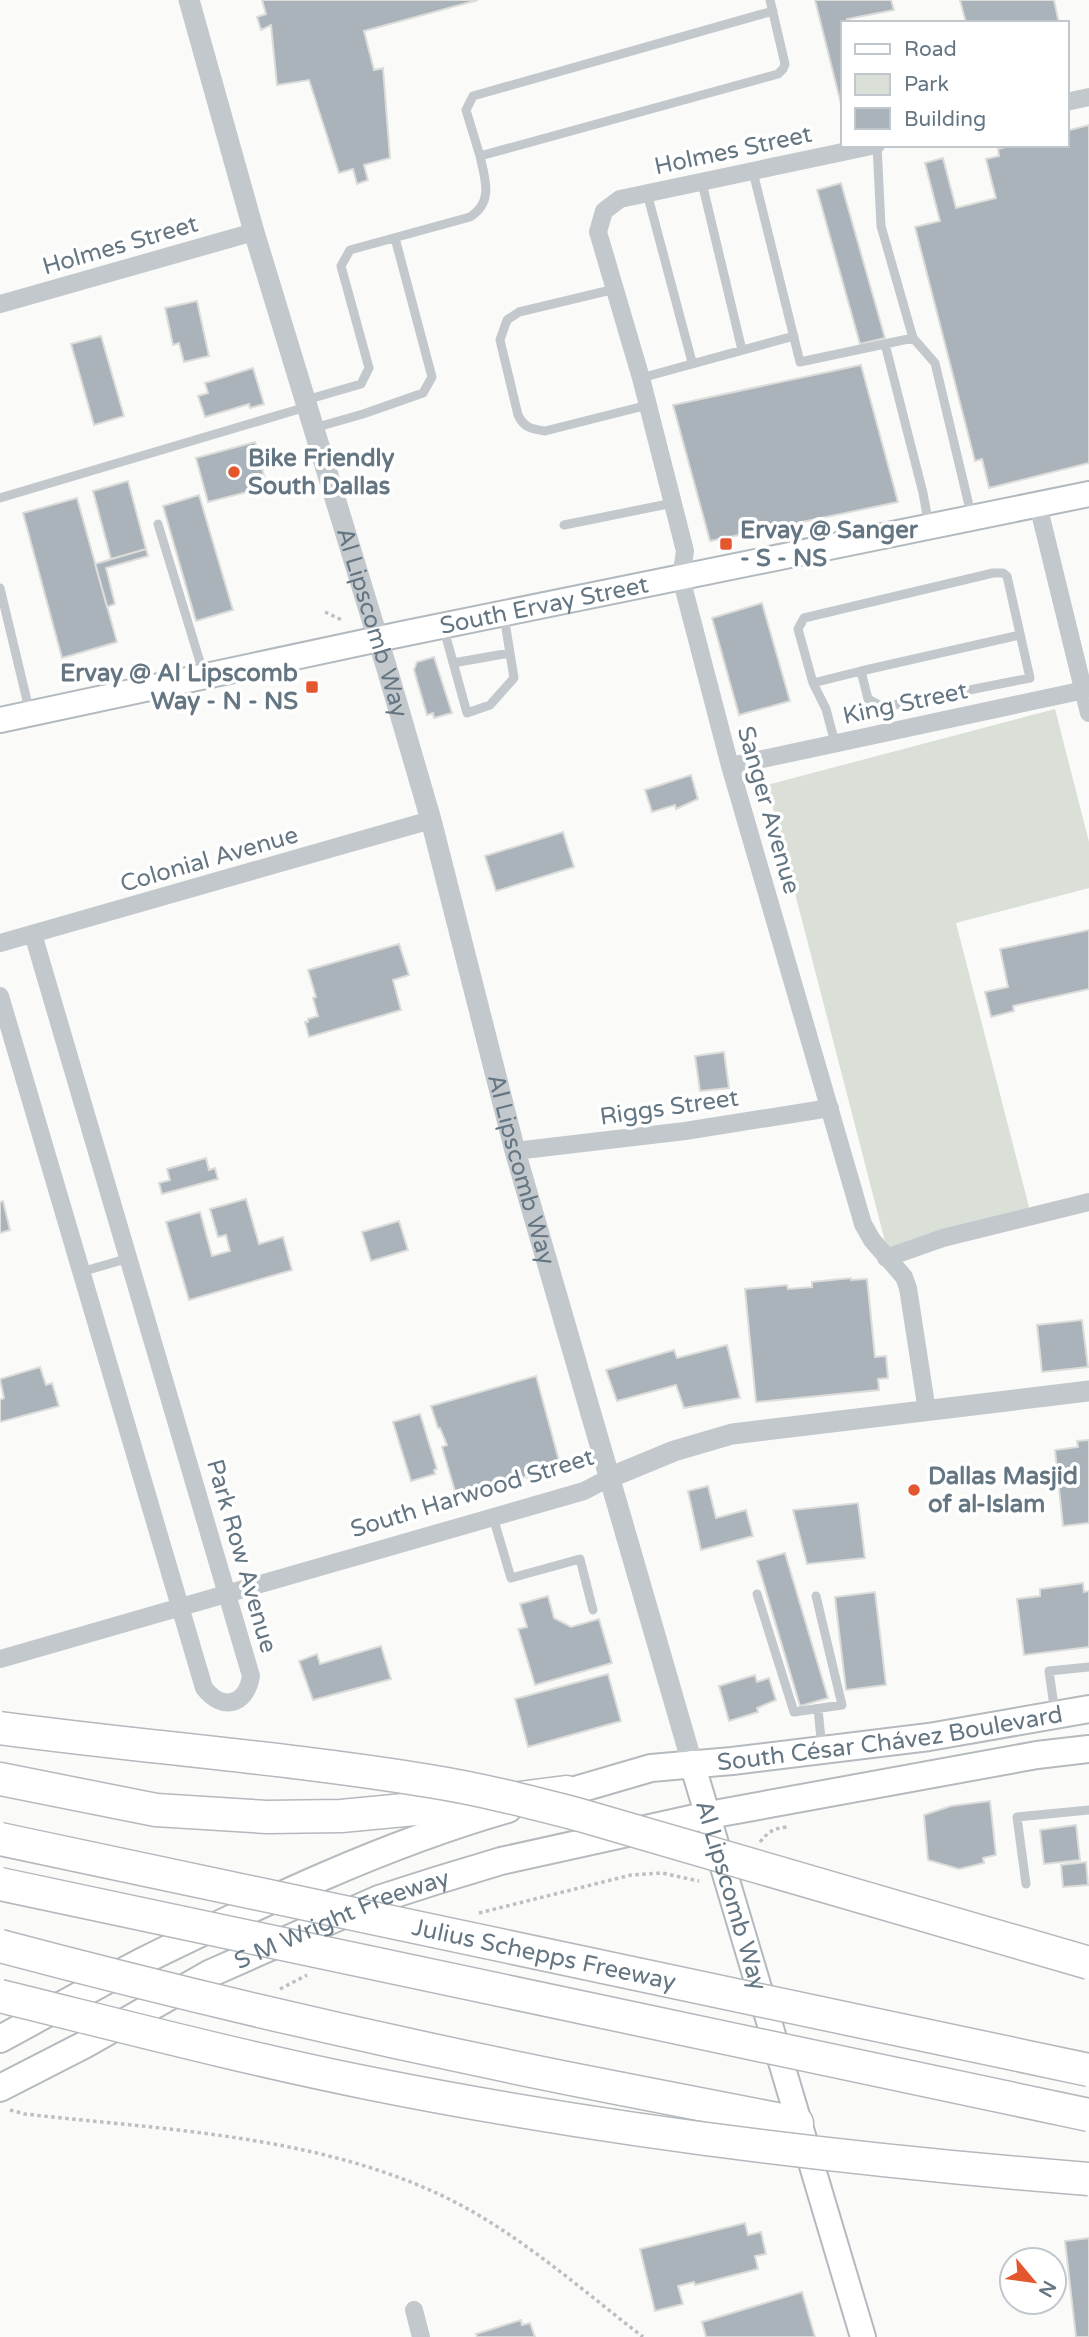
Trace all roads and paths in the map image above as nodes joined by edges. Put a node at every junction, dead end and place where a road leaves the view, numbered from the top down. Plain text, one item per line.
1 (189, 0) edge
2 (771, 0) edge
3 (773, 12) junction
4 (1089, 97) edge
5 (1068, 102) edge
6 (867, 147) edge
7 (876, 147) edge
8 (480, 156) junction
9 (753, 172) junction
10 (702, 183) junction
11 (647, 193) junction
12 (604, 211) joint
13 (254, 232) junction
14 (396, 238) junction
15 (615, 289) junction
16 (0, 304) edge
17 (794, 336) junction
18 (913, 338) junction
19 (885, 344) junction
20 (742, 350) junction
21 (692, 362) junction
22 (641, 378) junction
23 (305, 404) junction
24 (648, 405) junction
25 (312, 429) junction
26 (1089, 494) edge
27 (0, 498) edge
28 (673, 503) junction
29 (1038, 505) junction
30 (972, 518) junction
31 (158, 524) dead end
32 (564, 525) dead end
33 (930, 527) junction
34 (681, 578) junction
35 (0, 587) edge
36 (325, 612) dead end
37 (503, 614) junction
38 (345, 621) dead end
39 (443, 626) junction
40 (1020, 635) junction
41 (378, 639) junction
42 (510, 653) junction
43 (453, 663) junction
44 (861, 671) junction
45 (204, 676) junction
46 (813, 684) junction
47 (1086, 690) edge
48 (1089, 713) edge
49 (30, 714) junction
50 (0, 720) edge
51 (835, 743) junction
52 (730, 766) junction
53 (430, 820) junction
54 (33, 934) junction
55 (0, 943) edge
56 (0, 996) edge
57 (830, 1108) junction
58 (515, 1151) junction
59 (1089, 1202) edge
60 (129, 1258) junction
61 (886, 1258) junction
62 (82, 1272) junction
63 (1089, 1391) edge
64 (927, 1411) junction
65 (611, 1477) junction
66 (493, 1517) junction
67 (757, 1594) dead end
68 (227, 1595) junction
69 (816, 1596) dead end
70 (181, 1606) junction
71 (593, 1610) dead end
72 (0, 1658) edge
73 (1089, 1667) edge
74 (818, 1709) junction
75 (1089, 1709) edge
76 (1055, 1714) junction
77 (0, 1728) edge
78 (1089, 1749) edge
79 (822, 1750) junction
80 (692, 1763) junction
81 (0, 1779) edge
82 (566, 1792) junction
83 (1089, 1810) edge
84 (709, 1815) junction
85 (0, 1839) edge
86 (0, 1884) edge
87 (1026, 1884) dead end
88 (0, 1946) edge
89 (1089, 1963) edge
90 (0, 1996) edge
91 (0, 2039) edge
92 (1089, 2070) edge
93 (4, 2099) edge
94 (1089, 2115) edge
95 (797, 2123) junction
96 (1089, 2179) edge
97 (414, 2310) dead end
98 (421, 2337) edge
99 (643, 2337) edge
100 (863, 2337) edge

1 - 13 street, Al Lipscomb Way
2 - 3 lane
3 - 8 lane
3 - 8 lane
4 - 5 street
6 - 9 street, Holmes Street
7 - 18 lane
8 - 14 lane
9 - 10 street, Holmes Street
9 - 17 lane
10 - 11 street, Holmes Street
10 - 20 lane
11 - 12 street, Holmes Street
11 - 21 lane
12 - 15 street, Sanger Avenue
13 - 16 street, Holmes Street
13 - 23 street, Al Lipscomb Way
14 - 23 lane
14 - 25 lane
15 - 22 street, Sanger Avenue
15 - 24 lane
17 - 19 lane
17 - 20 lane
18 - 19 lane
18 - 30 lane
19 - 33 lane
20 - 21 lane
21 - 22 lane
22 - 24 street, Sanger Avenue
23 - 25 street, Al Lipscomb Way
23 - 27 lane
24 - 28 street, Sanger Avenue
25 - 41 street, Al Lipscomb Way
26 - 29 main road, South Ervay Street
28 - 32 lane
28 - 34 street, Sanger Avenue
29 - 30 main road, South Ervay Street
29 - 47 street
30 - 33 main road, South Ervay Street
31 - 45 lane
33 - 34 main road, South Ervay Street
34 - 37 main road, South Ervay Street
34 - 52 street, Sanger Avenue
35 - 49 lane
36 - 38 path
37 - 39 main road, South Ervay Street
37 - 42 lane
39 - 41 main road, South Ervay Street
39 - 43 lane
40 - 44 lane
40 - 44 lane
40 - 46 lane
41 - 45 main road, South Ervay Street
41 - 53 street, Al Lipscomb Way
42 - 43 lane
42 - 43 lane
44 - 46 lane
45 - 49 main road, South Ervay Street
46 - 51 lane
47 - 48 street
47 - 51 street, King Street
49 - 50 main road, South Ervay Street
51 - 52 street, King Street
52 - 57 street, Sanger Avenue
53 - 54 street, Colonial Avenue
53 - 58 street, Al Lipscomb Way
54 - 55 street, Colonial Avenue
54 - 60 street, Park Row Avenue
56 - 62 street, Park Row Avenue
57 - 58 street, Riggs Street
57 - 61 street, Sanger Avenue
58 - 65 street, Al Lipscomb Way
59 - 61 street
60 - 62 lane
60 - 68 street, Park Row Avenue
61 - 64 street, Sanger Avenue
62 - 70 street, Park Row Avenue
63 - 64 street, South Harwood Street
64 - 65 street, South Harwood Street
65 - 66 street, South Harwood Street
65 - 80 street, Al Lipscomb Way
66 - 68 street, South Harwood Street
66 - 71 lane
67 - 74 lane
68 - 70 street, South Harwood Street
68 - 70 street, Park Row Avenue
69 - 74 lane
70 - 72 street, South Harwood Street
73 - 76 lane
74 - 79 lane
75 - 76 main road, South César Chávez Boulevard
76 - 79 main road, South César Chávez Boulevard
77 - 89 highway, bridge
78 - 84 main road, South César Chávez Boulevard
79 - 80 main road, South César Chávez Boulevard
80 - 82 main road, S M Wright Freeway
80 - 84 main road, Al Lipscomb Way
81 - 82 highway
82 - 91 main road, S M Wright Freeway
83 - 87 lane
84 - 93 main road, S M Wright Freeway
84 - 95 main road, Al Lipscomb Way
85 - 92 highway, Julius Schepps Freeway, bridge
86 - 94 highway, Julius Schepps Freeway, bridge
88 - 95 highway, bridge
90 - 96 highway, bridge
93 - 99 path
95 - 100 main road, Al Lipscomb Way
97 - 98 street

